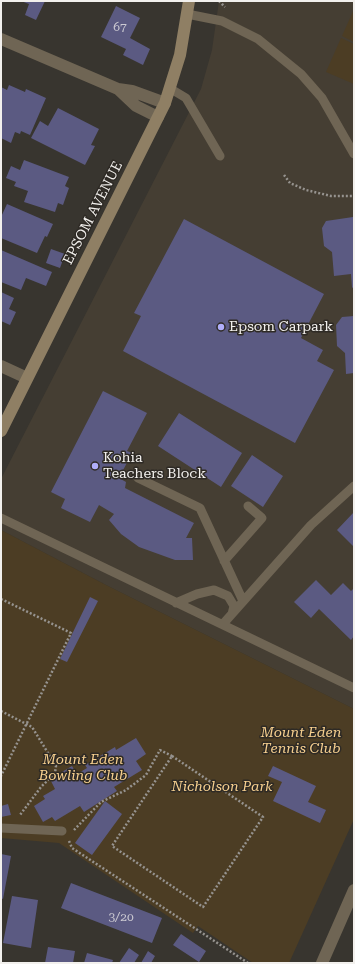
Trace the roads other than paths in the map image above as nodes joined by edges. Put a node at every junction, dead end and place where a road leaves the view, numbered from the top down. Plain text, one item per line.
1 (189, 1) edge
2 (187, 14) junction
3 (1, 39) edge
4 (118, 89) junction
5 (171, 89) junction
6 (165, 103) junction
7 (158, 117) junction
8 (354, 154) edge
9 (220, 156) dead end
10 (1, 366) edge
11 (27, 378) junction
12 (1, 431) edge
13 (138, 478) dead end
14 (354, 486) edge
15 (248, 506) dead end
16 (1, 518) edge
17 (224, 561) junction
18 (243, 602) junction
19 (176, 603) junction
20 (232, 614) junction
21 (223, 624) junction
22 (354, 688) edge
23 (1, 828) edge
24 (62, 831) road end
25 (354, 890) edge
26 (322, 963) edge

1 - 2 street, EPSOM AVENUE
2 - 5 street, EPSOM AVENUE
2 - 8 lane
3 - 4 street
4 - 6 street
4 - 7 street
5 - 6 street, EPSOM AVENUE
5 - 9 lane
6 - 7 street, EPSOM AVENUE
7 - 11 street, EPSOM AVENUE
10 - 11 street
11 - 12 street, EPSOM AVENUE
13 - 17 lane
14 - 18 lane
15 - 17 lane
16 - 19 lane
17 - 18 lane
18 - 20 lane
19 - 20 lane
19 - 21 lane
20 - 21 lane
21 - 22 lane
23 - 24 lane
25 - 26 street

